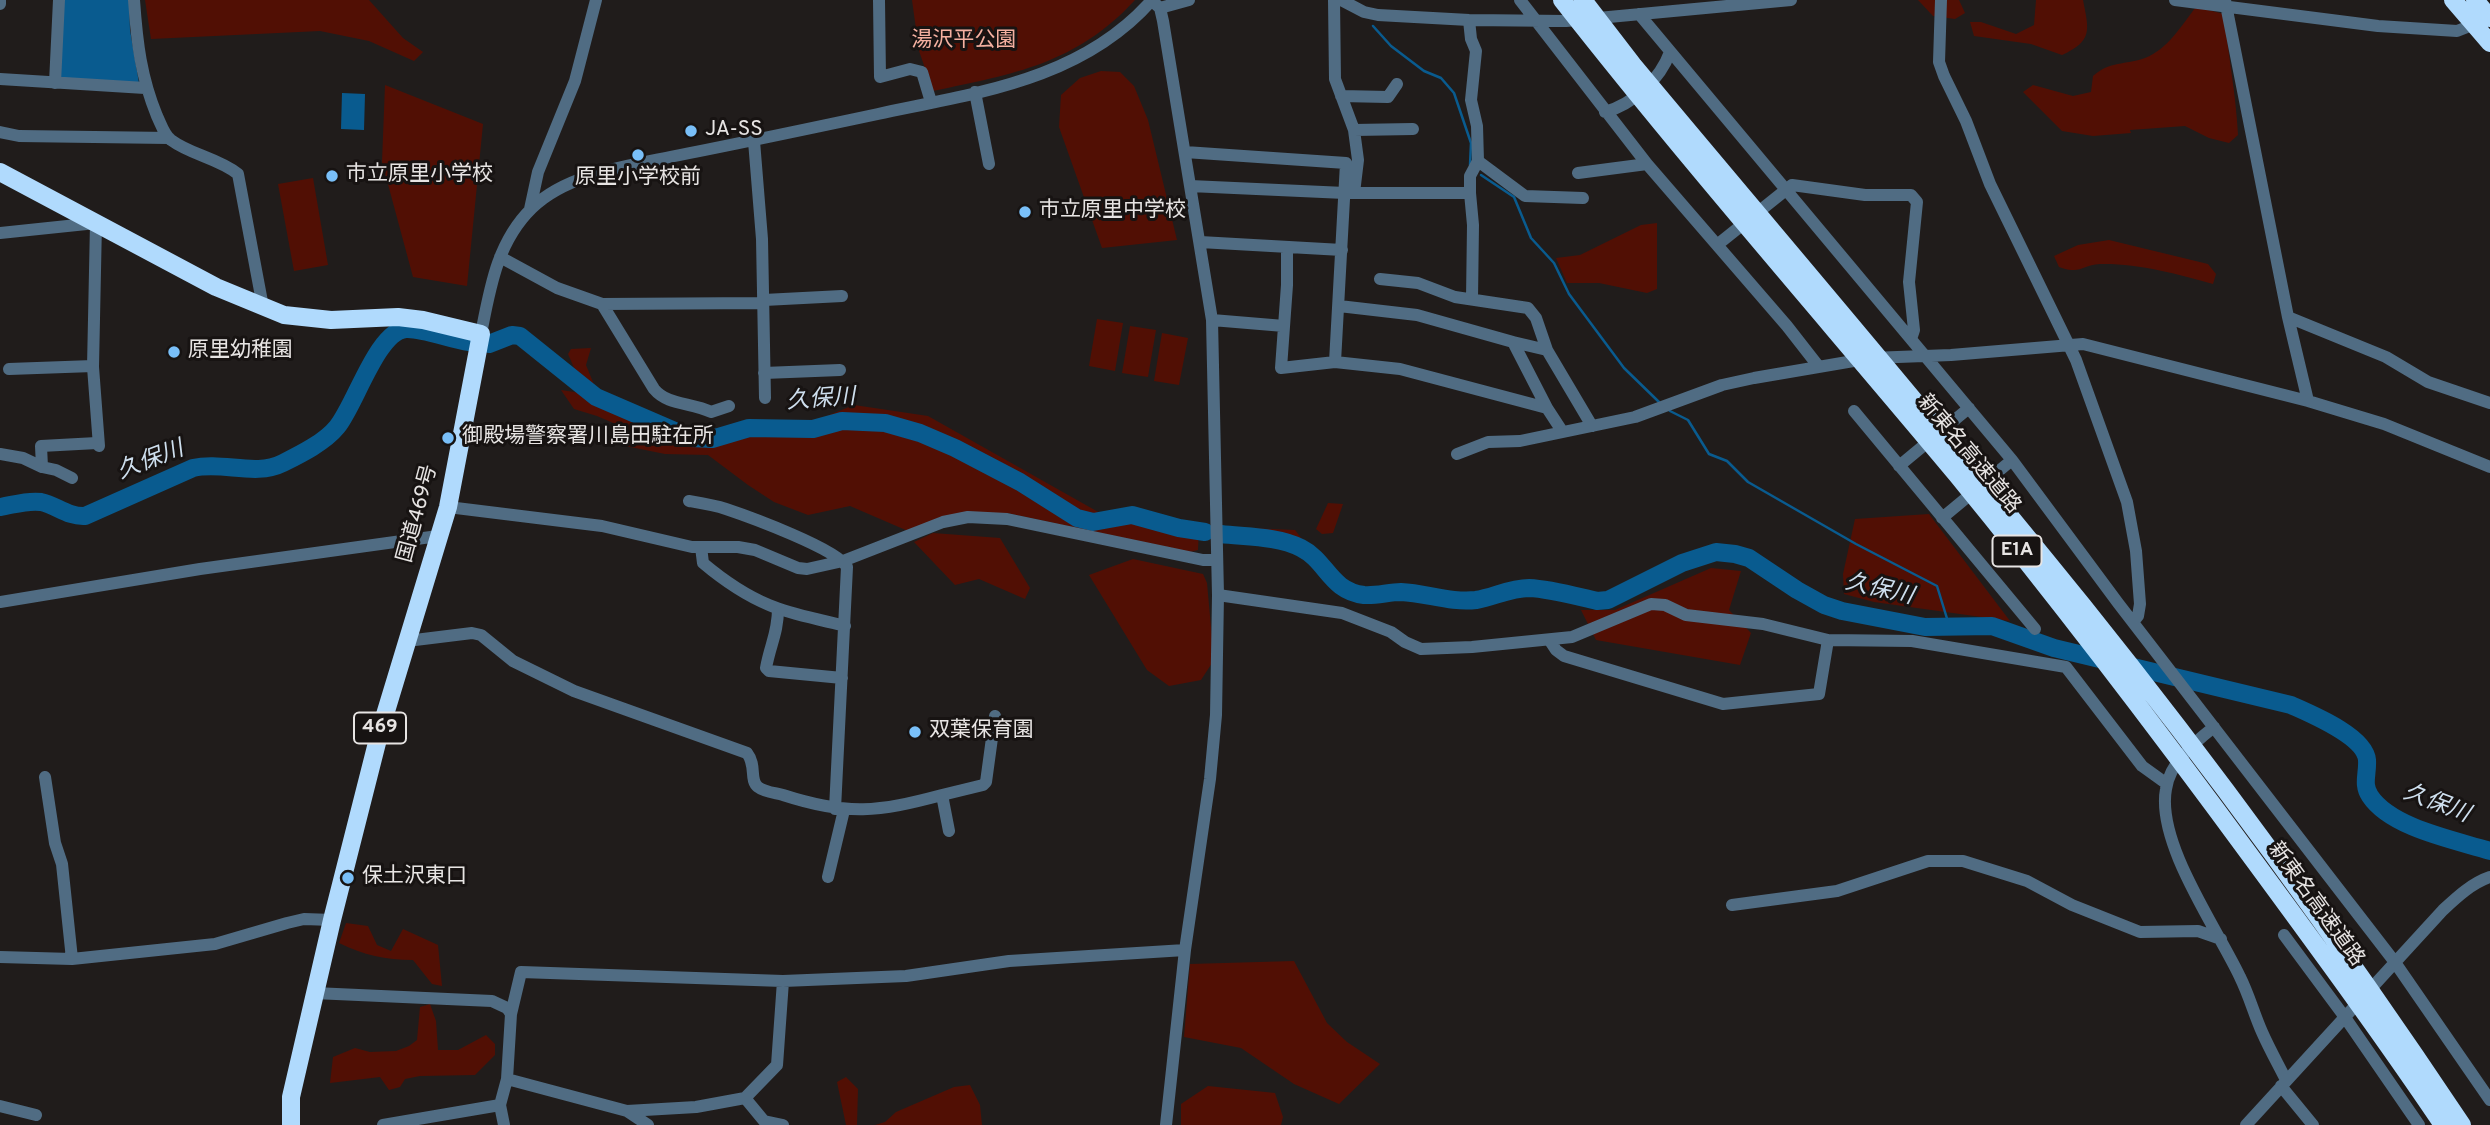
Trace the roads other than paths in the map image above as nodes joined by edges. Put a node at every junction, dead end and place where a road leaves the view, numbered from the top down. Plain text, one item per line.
1 (59, 0) edge
2 (134, 0) edge
3 (596, 0) edge
4 (880, 0) edge
5 (1189, 0) edge
6 (1334, 0) edge
7 (1341, 0) edge
8 (1520, 0) edge
9 (1562, 0) edge
10 (1583, 0) edge
11 (1791, 0) edge
12 (1941, 0) edge
13 (2175, 0) edge
14 (2454, 0) edge
15 (2475, 0) edge
16 (1154, 3) edge
17 (2225, 4) edge
18 (1639, 14) junction
19 (1469, 20) junction
20 (2484, 20) edge
21 (1536, 21) junction
22 (2490, 43) edge
23 (1670, 52) junction
24 (0, 79) edge
25 (55, 83) junction
26 (1397, 84) dead end
27 (145, 88) junction
28 (975, 92) junction
29 (1341, 96) junction
30 (932, 102) junction
31 (1605, 112) junction
32 (1413, 129) dead end
33 (1354, 130) junction
34 (0, 132) edge
35 (169, 138) junction
36 (754, 141) junction
37 (1185, 152) junction
38 (1478, 161) junction
39 (989, 164) dead end
40 (1647, 164) junction
41 (0, 172) edge
42 (1578, 173) dead end
43 (1191, 186) junction
44 (1784, 189) junction
45 (1350, 193) junction
46 (1470, 194) junction
47 (1583, 198) dead end
48 (530, 209) junction
49 (96, 223) junction
50 (0, 233) edge
51 (1200, 242) junction
52 (1717, 245) junction
53 (1287, 247) junction
54 (1342, 250) junction
55 (500, 257) junction
56 (1380, 279) dead end
57 (842, 296) dead end
58 (1472, 299) junction
59 (764, 302) junction
60 (602, 304) junction
61 (1339, 306) junction
62 (263, 307) junction
63 (2288, 317) junction
64 (1212, 320) junction
65 (1284, 326) junction
66 (481, 334) junction
67 (1911, 339) junction
68 (1513, 342) junction
69 (2067, 344) junction
70 (1547, 350) junction
71 (1925, 356) junction
72 (1335, 362) junction
73 (93, 366) junction
74 (1819, 367) junction
75 (9, 369) dead end
76 (840, 370) dead end
77 (764, 373) junction
78 (765, 398) dead end
79 (2308, 401) junction
80 (2490, 403) edge
81 (729, 406) dead end
82 (1547, 408) junction
83 (1969, 408) junction
84 (1854, 411) dead end
85 (1592, 426) junction
86 (1562, 431) junction
87 (0, 454) edge
88 (1457, 454) dead end
89 (2012, 460) junction
90 (1899, 466) junction
91 (43, 467) junction
92 (2490, 467) edge
93 (72, 478) dead end
94 (689, 501) dead end
95 (448, 507) junction
96 (1942, 518) junction
97 (438, 536) junction
98 (701, 547) junction
99 (1217, 560) junction
100 (844, 561) junction
101 (1218, 595) junction
102 (0, 602) edge
103 (778, 609) junction
104 (2133, 622) junction
105 (845, 625) junction
106 (2035, 629) dead end
107 (1828, 640) junction
108 (407, 641) junction
109 (1550, 641) junction
110 (842, 678) junction
111 (995, 716) dead end
112 (2214, 727) junction
113 (45, 777) dead end
114 (2167, 784) junction
115 (942, 795) junction
116 (840, 810) junction
117 (949, 831) dead end
118 (828, 877) dead end
119 (2490, 877) edge
120 (1732, 905) dead end
121 (332, 920) junction
122 (2284, 934) dead end
123 (2221, 939) junction
124 (1185, 950) junction
125 (0, 957) edge
126 (72, 960) junction
127 (2394, 961) junction
128 (783, 981) junction
129 (314, 993) junction
130 (511, 1014) junction
131 (2344, 1016) junction
132 (507, 1079) junction
133 (2283, 1083) junction
134 (745, 1098) junction
135 (2490, 1100) edge
136 (500, 1105) junction
137 (0, 1106) edge
138 (628, 1111) junction
139 (36, 1115) dead end
140 (291, 1125) edge
141 (383, 1125) edge
142 (504, 1125) edge
143 (648, 1125) edge
144 (783, 1125) edge
145 (1166, 1125) edge
146 (2246, 1125) edge
147 (2313, 1125) edge
148 (2418, 1125) edge
149 (2443, 1125) edge
150 (2462, 1125) edge

1 - 25 street
2 - 27 street
3 - 48 street
4 - 30 street
5 - 16 street
6 - 29 street
7 - 19 street
8 - 21 street
9 - 149 highway, 新東名高速道路 / E1A
10 - 150 highway, 新東名高速道路 / E1A
11 - 18 street
12 - 69 street
13 - 17 street
14 - 20 highway
15 - 20 highway
16 - 28 street
16 - 37 street
17 - 20 street
17 - 63 street
18 - 21 street
18 - 23 street
19 - 21 street
19 - 38 street
20 - 22 highway
21 - 31 street
23 - 31 street
23 - 44 street
24 - 25 street
25 - 27 street
26 - 29 street
27 - 35 street
28 - 30 street
28 - 39 street
29 - 33 street
30 - 36 street
31 - 40 street
32 - 33 street
33 - 45 street
34 - 35 street
35 - 62 street
36 - 48 street
36 - 59 street
37 - 43 street
37 - 45 street
38 - 46 street
38 - 47 street
40 - 42 street
40 - 52 street
41 - 49 highway
43 - 45 street
43 - 51 street
44 - 52 street
44 - 67 street
44 - 67 street
45 - 46 street
45 - 54 street
46 - 58 street
48 - 55 street
49 - 50 street
49 - 62 highway
49 - 73 street
51 - 53 street
51 - 64 street
52 - 74 street
53 - 54 street
53 - 65 street
54 - 61 street
55 - 60 street
55 - 66 street
56 - 58 street
57 - 59 street
58 - 70 street
59 - 60 street
59 - 77 street
60 - 81 street
61 - 68 street
61 - 72 street
62 - 66 highway
63 - 79 street
63 - 80 street
64 - 65 street
64 - 99 street
65 - 72 street
66 - 95 highway, 国道469号 / 469
67 - 71 street
68 - 70 street
68 - 82 street
69 - 71 street
69 - 79 street
69 - 104 street
70 - 85 street
71 - 74 street
71 - 83 street
72 - 82 street
73 - 75 street
73 - 91 street
74 - 85 street
76 - 77 street
77 - 78 street
79 - 92 street
82 - 86 street
83 - 89 street
83 - 90 street
84 - 90 street
85 - 86 street
86 - 88 street
87 - 91 street
89 - 96 street
89 - 104 street
90 - 96 street
91 - 93 street
94 - 100 street
95 - 97 highway, 国道469号 / 469
95 - 98 street
96 - 106 street
97 - 102 street
97 - 108 highway, 国道469号 / 469
98 - 100 street
98 - 103 street
99 - 100 street
99 - 101 street
100 - 105 street
101 - 109 street
101 - 124 street
103 - 105 street
103 - 110 street
104 - 112 street
105 - 110 street
107 - 109 street
107 - 109 street
107 - 114 street
108 - 116 street
108 - 121 highway, 国道469号 / 469
110 - 116 street
111 - 115 street
112 - 114 street
112 - 127 street
113 - 126 street
114 - 123 street
115 - 116 street
115 - 117 street
116 - 118 street
119 - 127 street
120 - 123 street
121 - 126 street
121 - 129 highway, 国道469号 / 469
122 - 131 street
123 - 133 street
124 - 128 street
124 - 145 street
125 - 126 street
127 - 131 street
127 - 135 street
128 - 130 street
128 - 134 street
129 - 130 street
129 - 140 highway, 国道469号 / 469
130 - 132 street
131 - 133 street
131 - 148 street
132 - 136 street
132 - 138 street
133 - 146 street
133 - 147 street
134 - 138 street
134 - 144 street
136 - 141 street
136 - 142 street
137 - 139 street
138 - 143 street

